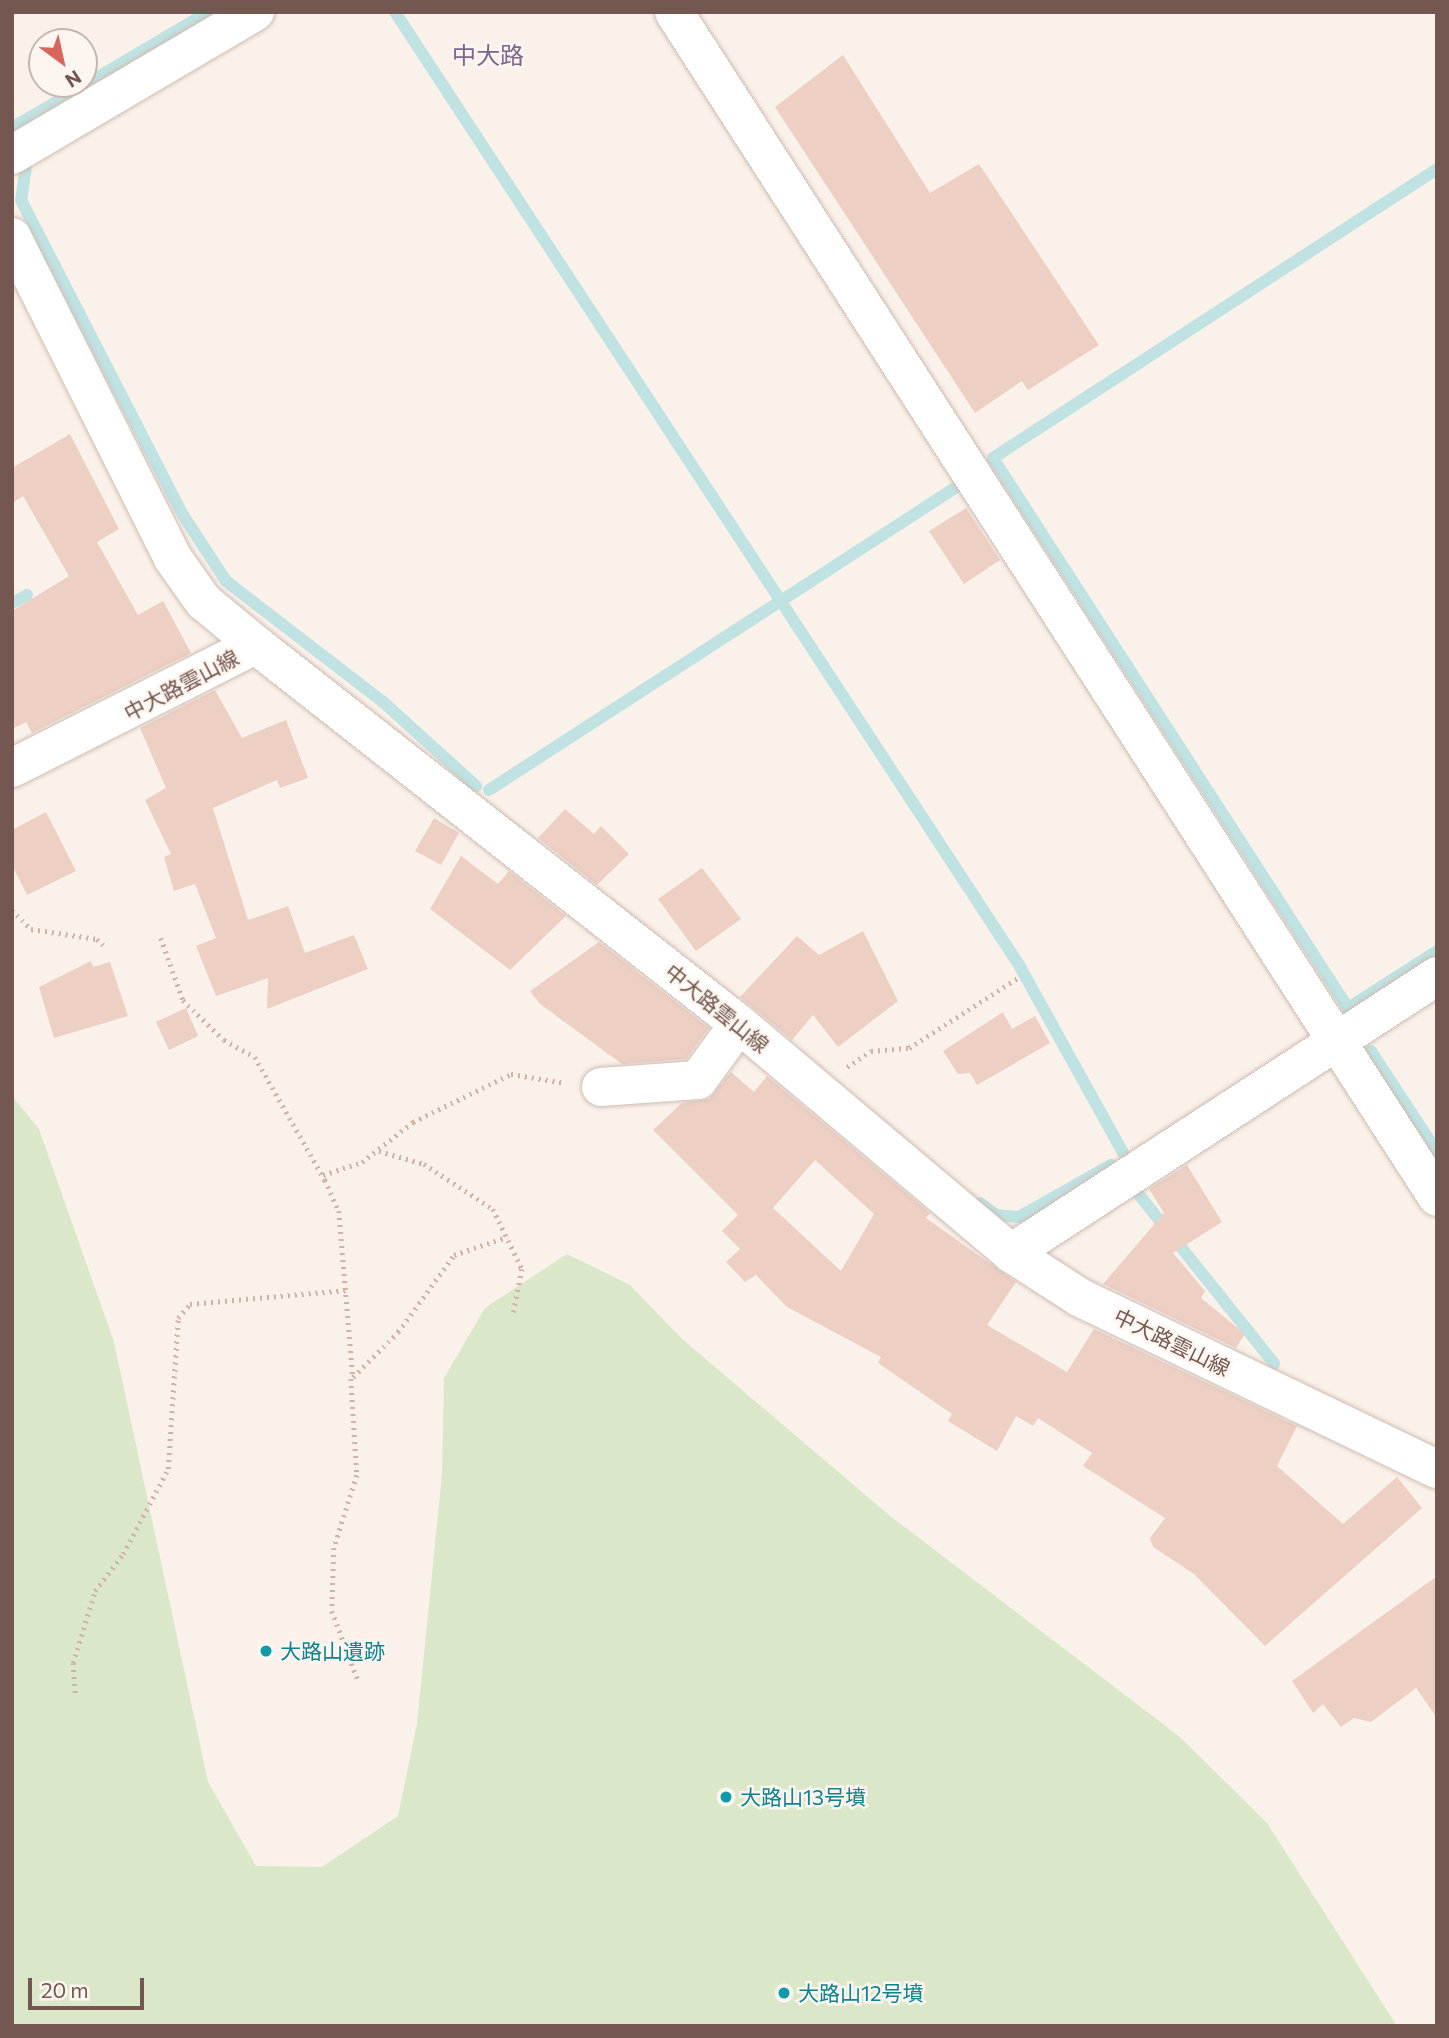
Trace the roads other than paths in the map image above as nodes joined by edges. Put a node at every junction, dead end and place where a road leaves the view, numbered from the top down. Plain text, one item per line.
1 (254, 12) edge
2 (674, 12) edge
3 (12, 155) edge
4 (12, 237) edge
5 (256, 645) junction
6 (12, 768) edge
7 (1437, 976) edge
8 (739, 1024) junction
9 (1337, 1042) junction
10 (601, 1087) road end
11 (1437, 1197) edge
12 (1011, 1253) junction
13 (1437, 1469) edge

1 - 3 street
2 - 9 street
4 - 5 street
5 - 6 street, 中大路雲山線
5 - 8 street, 中大路雲山線
7 - 9 street
8 - 10 street
8 - 12 street, 中大路雲山線
9 - 11 street
9 - 12 street
12 - 13 street, 中大路雲山線

